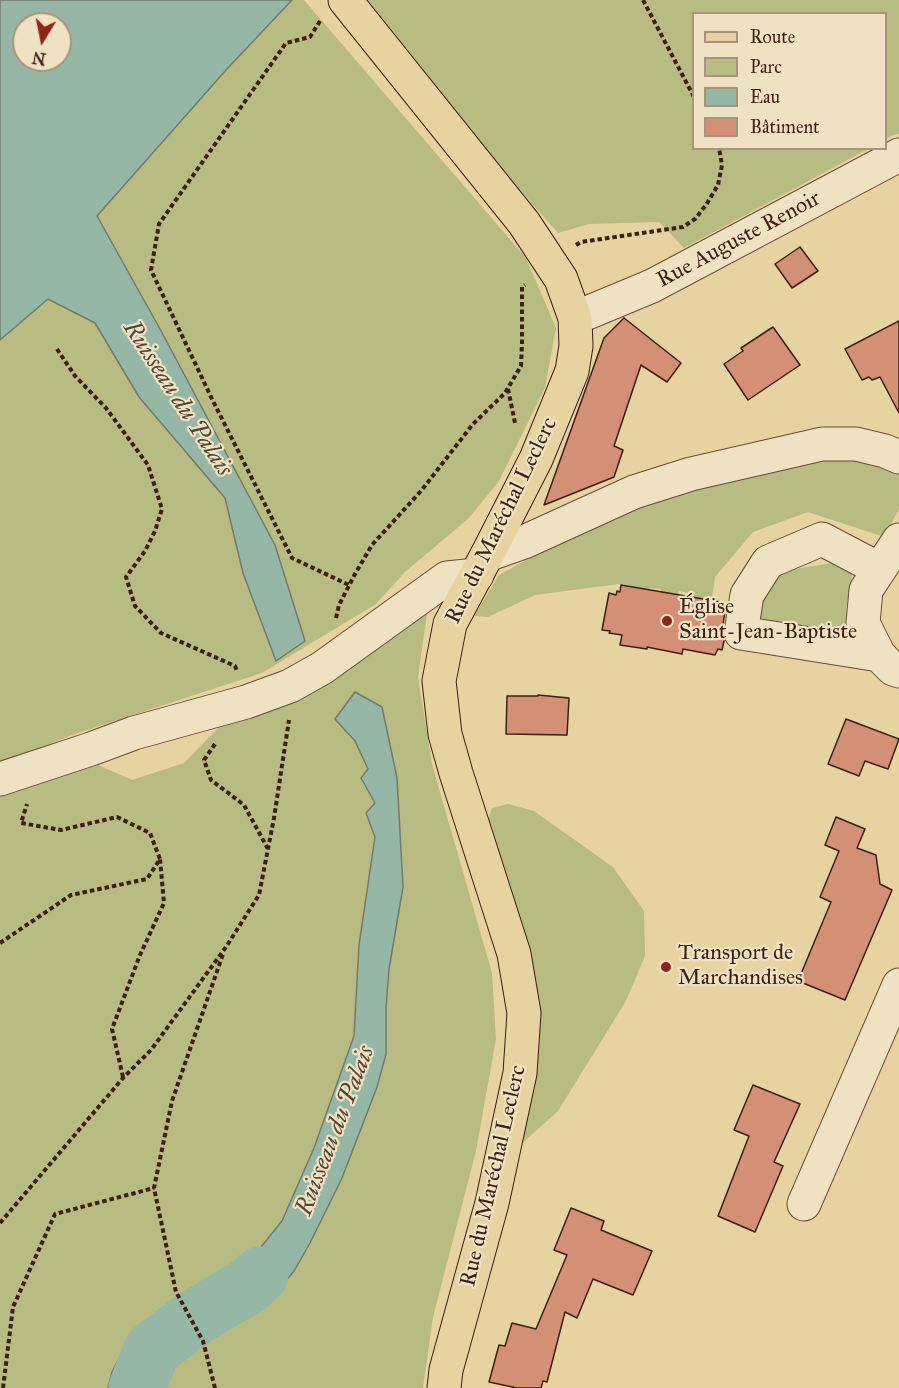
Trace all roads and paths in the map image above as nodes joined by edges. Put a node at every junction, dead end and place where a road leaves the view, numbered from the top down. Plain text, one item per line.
1 (643, 0) edge
2 (334, 9) edge
3 (692, 95) edge
4 (719, 150) edge
5 (899, 155) edge
6 (550, 263) junction
7 (575, 318) junction
8 (57, 349) dead end
9 (899, 457) edge
10 (899, 540) edge
11 (482, 565) junction
12 (879, 569) junction
13 (350, 585) junction
14 (340, 655) junction
15 (889, 663) edge
16 (290, 686) junction
17 (246, 702) junction
18 (0, 779) edge
19 (28, 801) dead end
20 (268, 849) junction
21 (160, 859) junction
22 (0, 944) edge
23 (226, 948) junction
24 (899, 985) edge
25 (123, 1078) junction
26 (154, 1188) junction
27 (804, 1204) dead end
28 (0, 1223) edge
29 (3, 1388) edge
30 (215, 1388) edge
31 (444, 1388) edge

1 - 3 path
2 - 6 main road, Rue du Maréchal Leclerc
2 - 13 path
4 - 6 path
5 - 7 street, Rue Auguste Renoir
6 - 7 main road, Rue du Maréchal Leclerc
6 - 13 path
7 - 11 main road, Rue du Maréchal Leclerc
8 - 17 path
9 - 11 street
10 - 12 street
11 - 14 street
11 - 31 main road, Rue du Maréchal Leclerc
12 - 15 street
12 - 15 street
13 - 14 path
14 - 16 street
16 - 17 street
16 - 20 path
17 - 18 street
17 - 20 path
19 - 21 path
20 - 23 path
21 - 22 path
21 - 25 path
23 - 25 path
23 - 26 path
24 - 27 street
25 - 28 path
26 - 29 path
26 - 30 path

